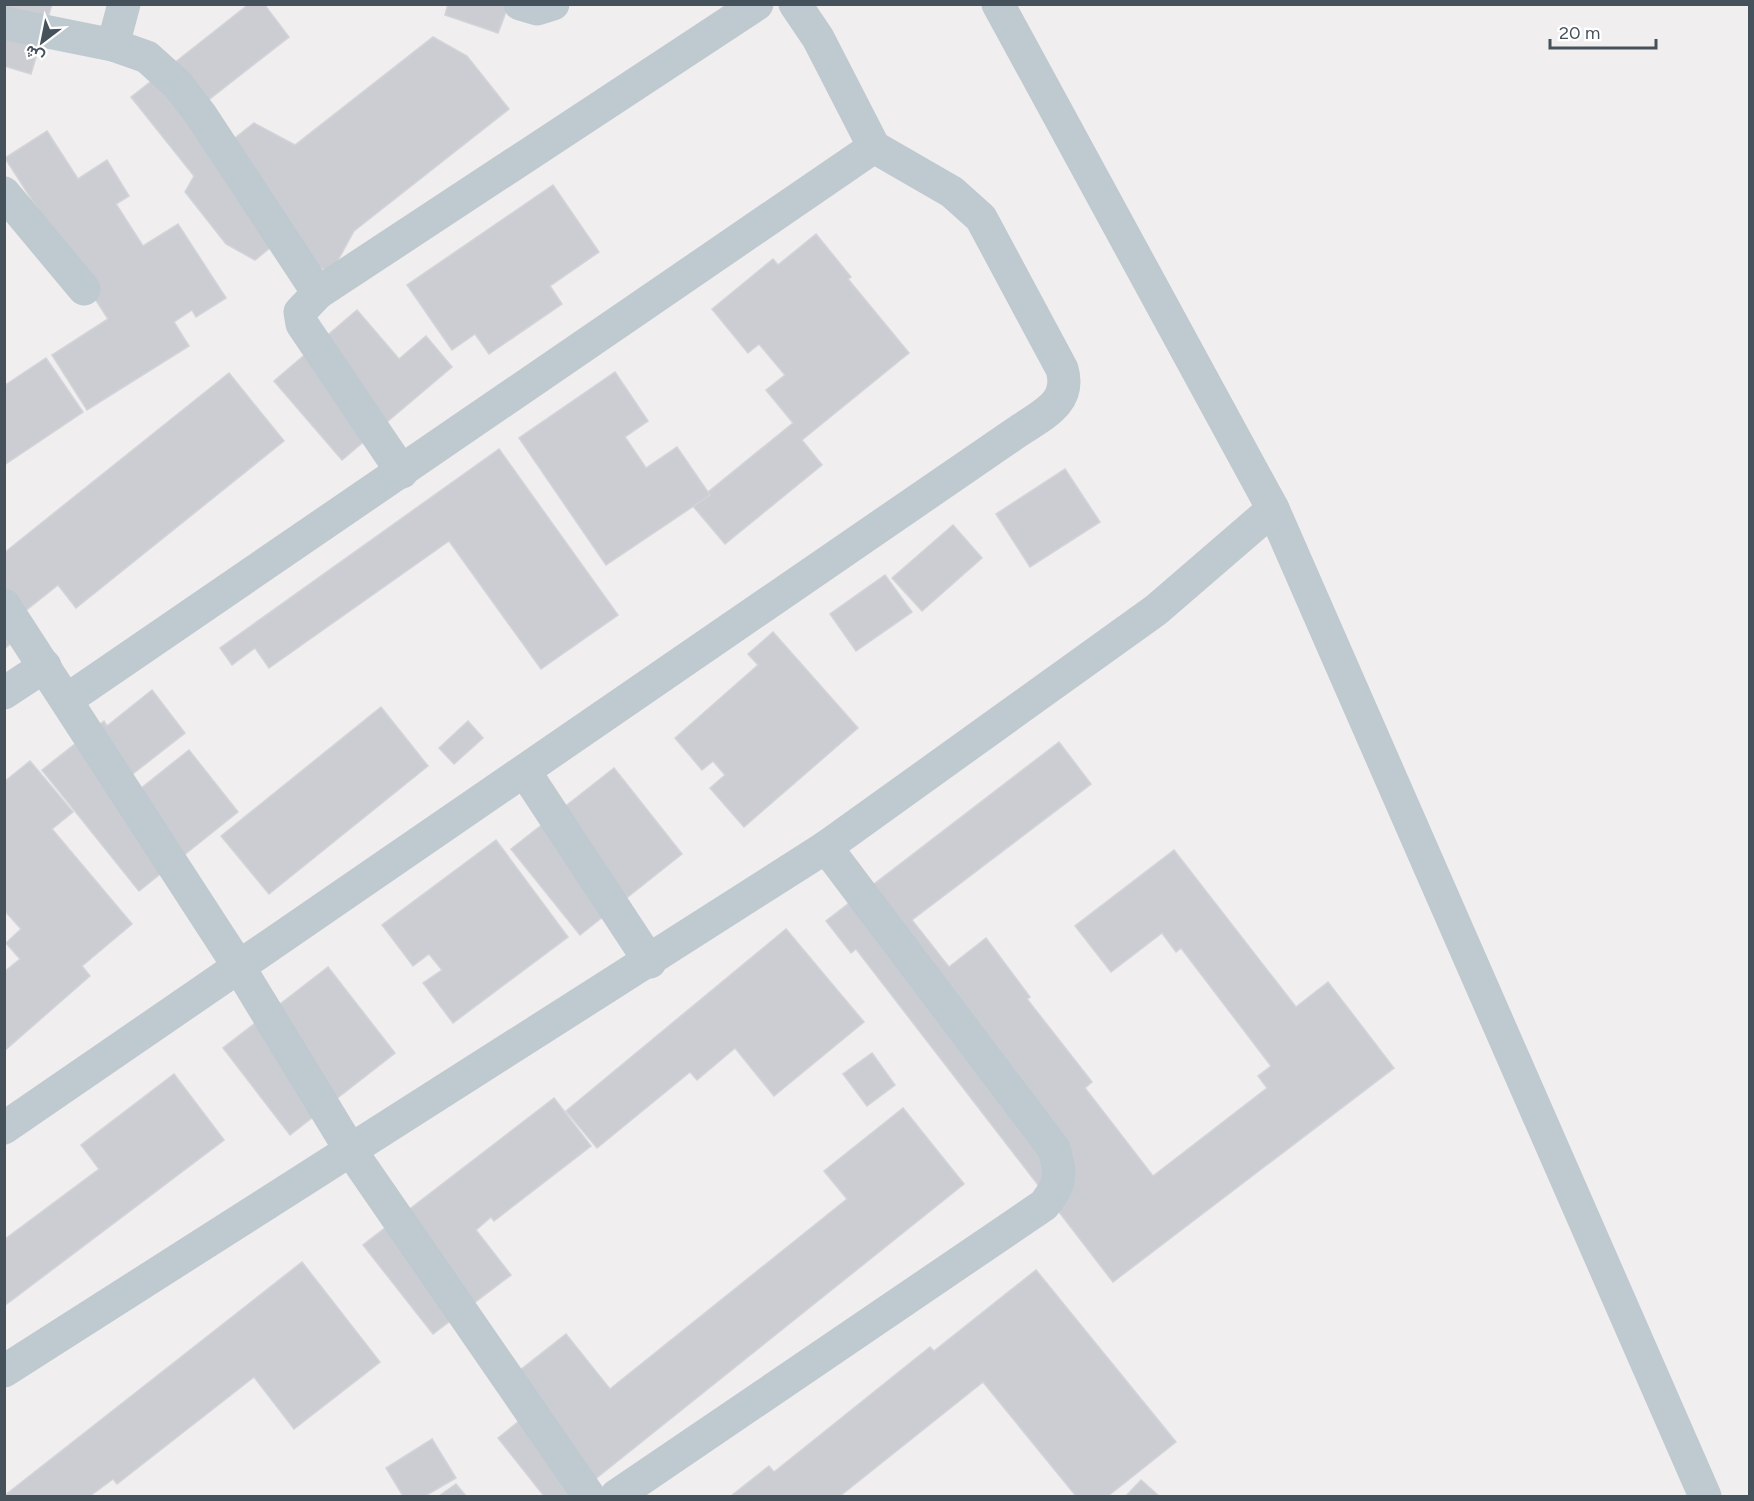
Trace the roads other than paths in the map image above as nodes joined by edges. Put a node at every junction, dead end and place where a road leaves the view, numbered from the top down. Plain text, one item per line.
1 (124, 4) edge
2 (520, 4) edge
3 (553, 4) edge
4 (757, 4) edge
5 (795, 4) edge
6 (998, 4) edge
7 (4, 23) edge
8 (113, 45) junction
9 (874, 147) junction
10 (4, 193) edge
11 (84, 290) dead end
12 (318, 293) junction
13 (402, 472) junction
14 (1273, 509) junction
15 (4, 605) edge
16 (45, 666) junction
17 (4, 693) edge
18 (68, 699) junction
19 (525, 772) junction
20 (826, 847) junction
21 (650, 962) junction
22 (238, 967) junction
23 (4, 1128) edge
24 (351, 1151) junction
25 (4, 1371) edge
26 (590, 1497) edge
27 (616, 1497) edge
28 (1705, 1497) edge

1 - 8 street
2 - 3 street
4 - 12 street
5 - 9 street
6 - 14 street
7 - 8 street
8 - 12 street
9 - 13 street
9 - 19 street
10 - 11 street
12 - 13 street
13 - 18 street
14 - 20 street
14 - 28 street
15 - 16 street
16 - 17 street
16 - 18 street
18 - 22 street
19 - 21 street
19 - 22 street
20 - 21 street
20 - 27 street
21 - 24 street
22 - 23 street
22 - 24 street
24 - 25 street
24 - 26 street

